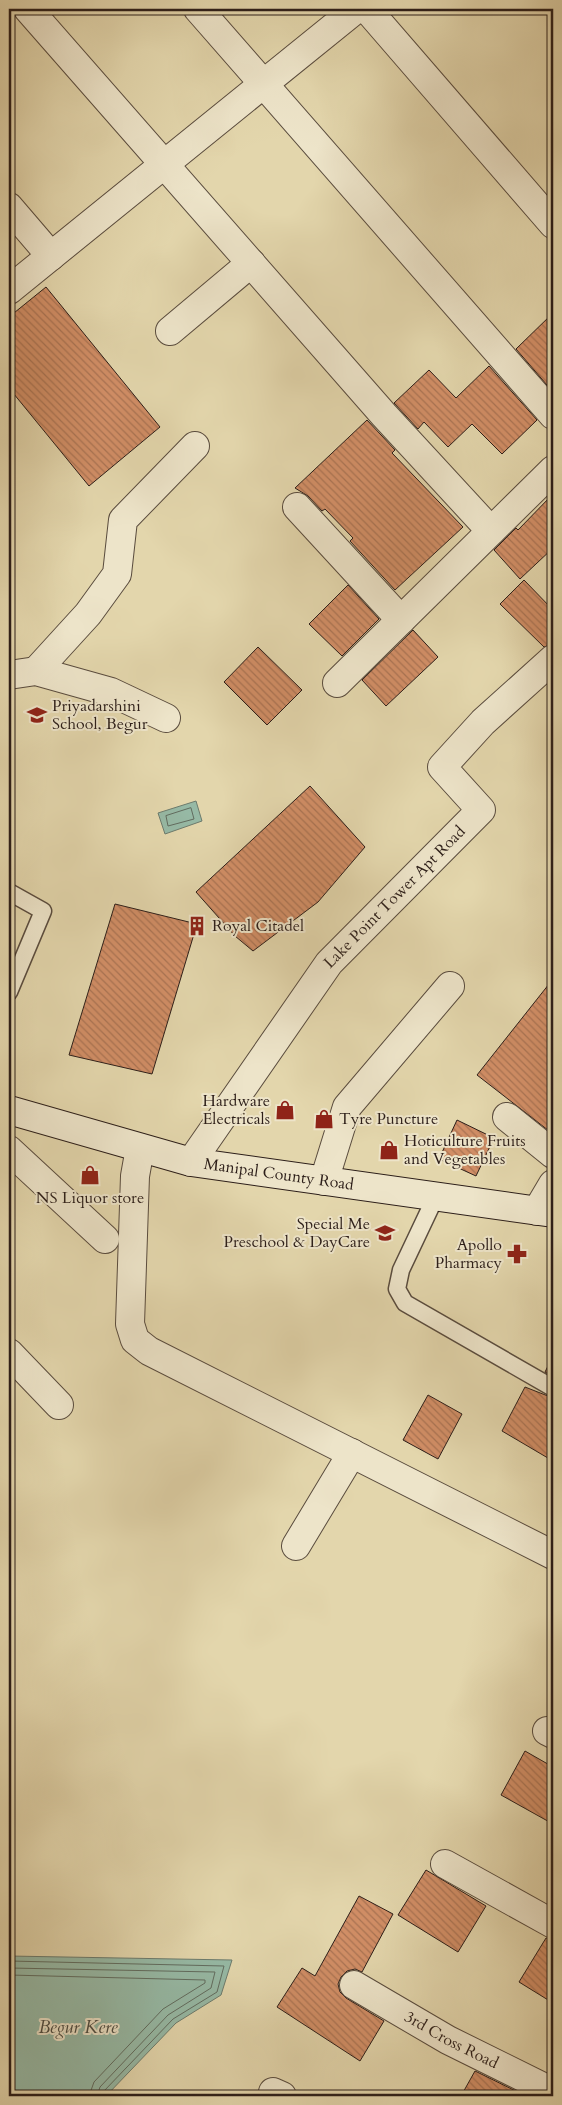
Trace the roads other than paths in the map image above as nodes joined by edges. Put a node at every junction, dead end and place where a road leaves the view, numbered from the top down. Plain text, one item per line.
1 (28, 9) edge
2 (198, 9) edge
3 (356, 9) edge
4 (367, 9) edge
5 (263, 84) junction
6 (164, 164) junction
7 (9, 207) edge
8 (553, 224) edge
9 (51, 256) junction
10 (251, 263) junction
11 (9, 290) edge
12 (170, 331) dead end
13 (553, 415) edge
14 (195, 446) dead end
15 (553, 470) edge
16 (297, 507) dead end
17 (491, 531) junction
18 (401, 620) junction
19 (553, 659) edge
20 (36, 671) junction
21 (9, 674) edge
22 (337, 683) dead end
23 (166, 718) dead end
24 (9, 892) edge
25 (450, 986) dead end
26 (9, 992) edge
27 (9, 1110) edge
28 (507, 1117) dead end
29 (140, 1148) junction
30 (9, 1150) edge
31 (553, 1154) edge
32 (191, 1162) junction
33 (324, 1181) junction
34 (553, 1184) edge
35 (436, 1196) junction
36 (545, 1212) edge
37 (105, 1240) dead end
38 (9, 1353) edge
39 (553, 1388) edge
40 (59, 1405) dead end
41 (352, 1454) junction
42 (296, 1546) dead end
43 (553, 1555) edge
44 (445, 1864) dead end
45 (553, 1924) edge
46 (354, 1985) dead end
47 (553, 2092) edge

1 - 6 street
2 - 5 street
3 - 5 street
4 - 8 street
5 - 6 street
5 - 13 street
6 - 9 street
6 - 10 street
7 - 9 street
9 - 11 street
10 - 12 street
10 - 17 street
14 - 20 street
15 - 17 street
16 - 18 street
17 - 18 street
18 - 22 street
19 - 32 street, Lake Point Tower Apt Road
20 - 21 street
20 - 23 street
24 - 26 lane
25 - 33 street
27 - 29 street, Manipal County Road
28 - 31 street
29 - 32 street, Manipal County Road
29 - 41 street
30 - 37 street
32 - 33 street, Manipal County Road
33 - 35 street, Manipal County Road
34 - 36 street
35 - 36 street, Manipal County Road
35 - 39 lane
38 - 40 street
41 - 42 street
41 - 43 street
44 - 45 street
46 - 47 street, 3rd Cross Road

